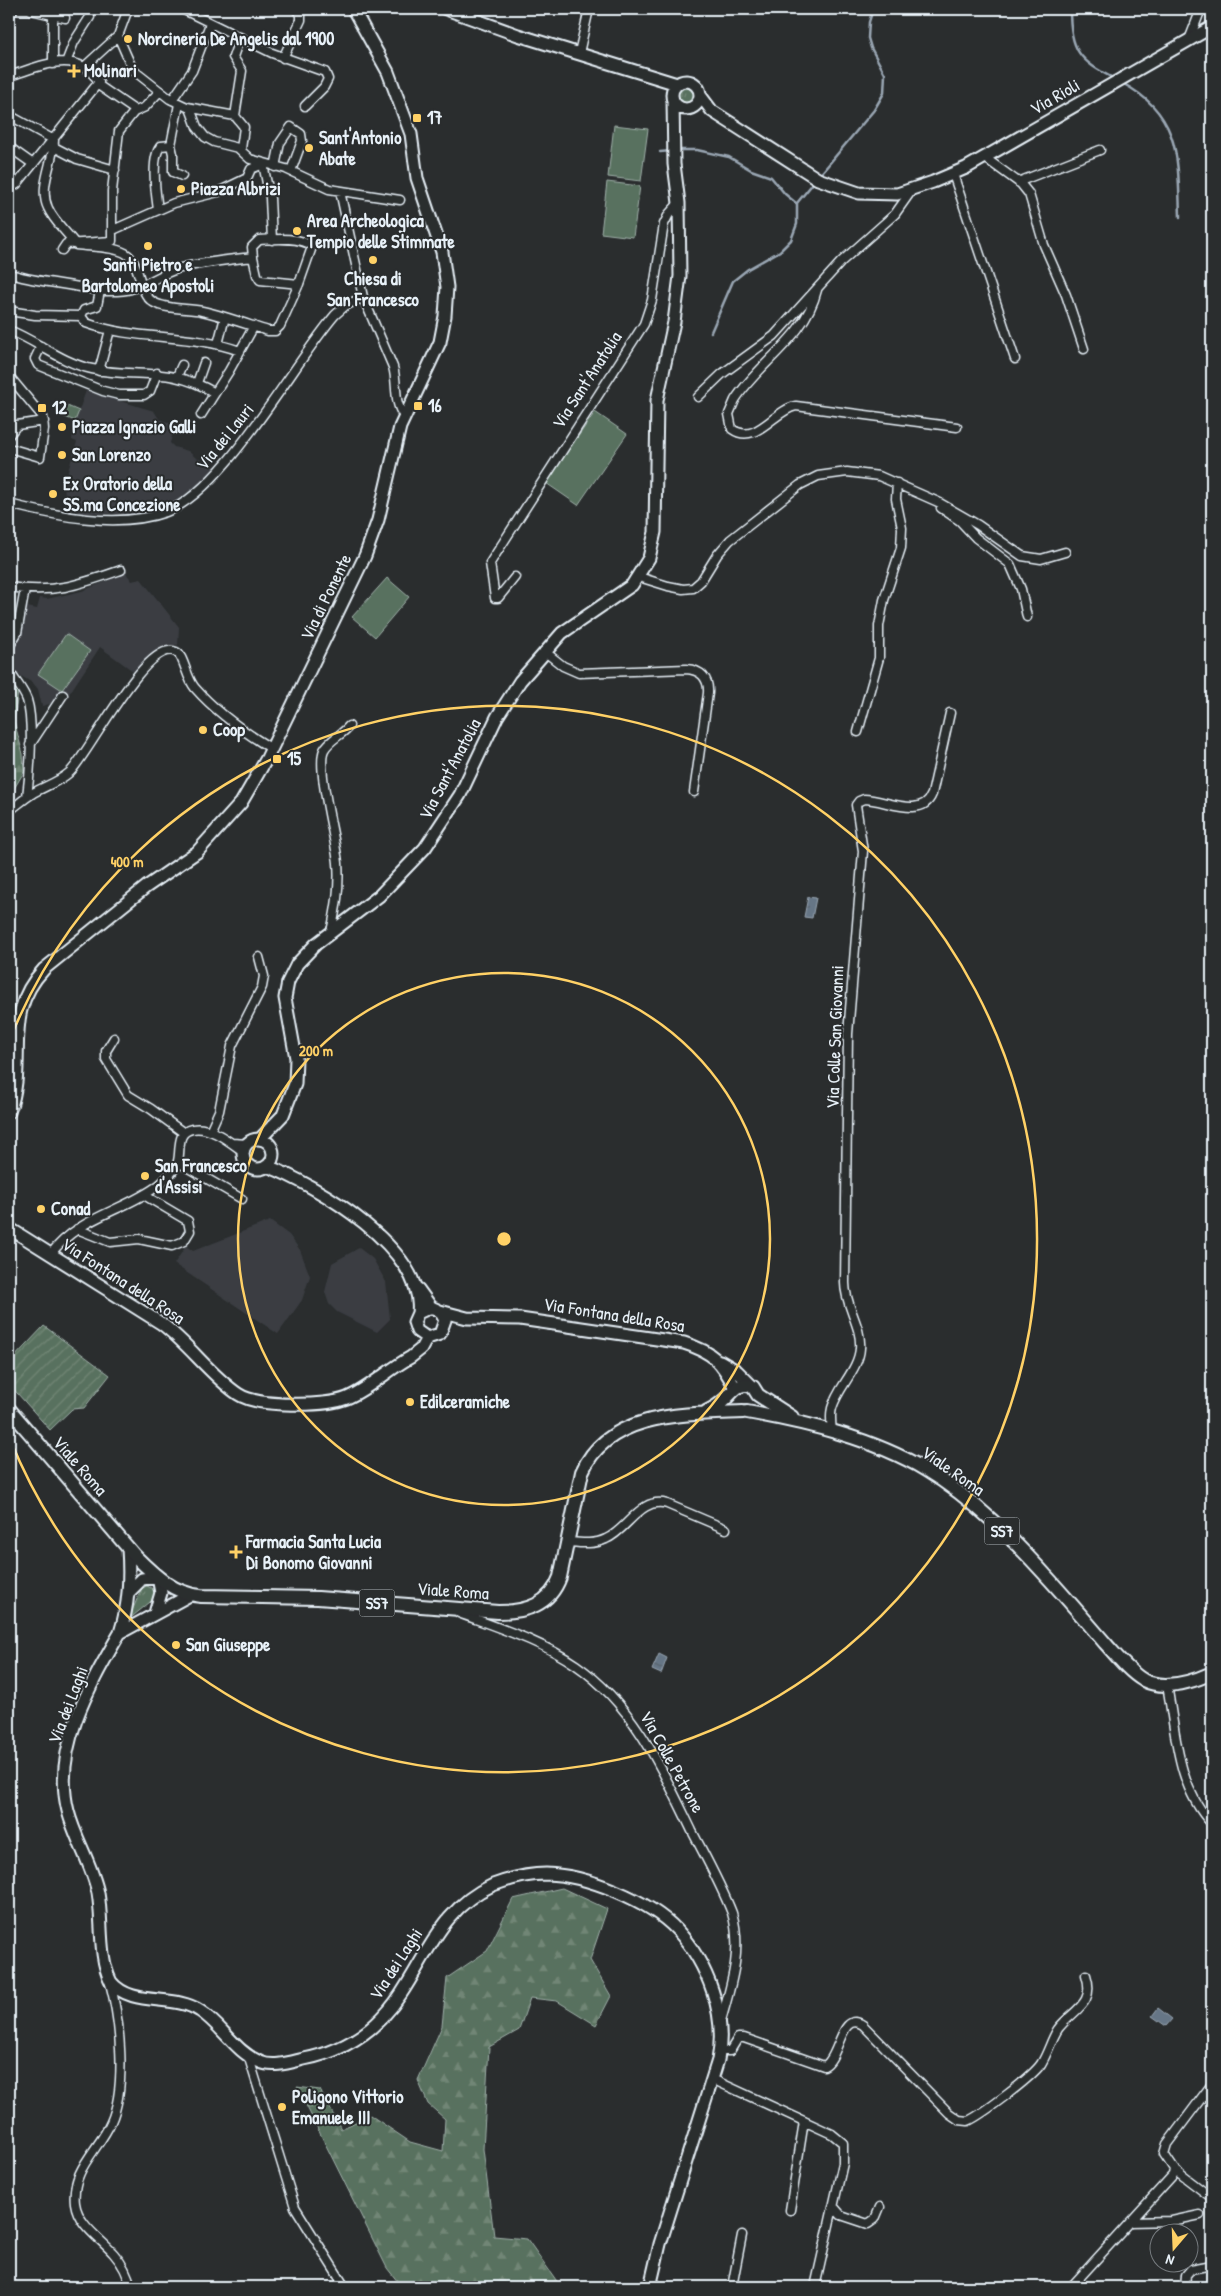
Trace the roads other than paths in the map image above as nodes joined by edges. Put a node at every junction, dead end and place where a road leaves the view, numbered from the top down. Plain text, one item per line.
1 (9, 9) edge
2 (31, 9) edge
3 (128, 9) edge
4 (182, 9) edge
5 (295, 9) edge
6 (353, 9) edge
7 (446, 9) edge
8 (589, 9) edge
9 (1201, 9) edge
10 (53, 15) junction
11 (90, 17) dead end
12 (65, 18) dead end
13 (210, 24) junction
14 (1212, 27) edge
15 (119, 32) junction
16 (240, 37) junction
17 (1189, 41) junction
18 (579, 53) junction
19 (283, 58) junction
20 (67, 60) junction
21 (53, 64) junction
22 (84, 67) junction
23 (9, 76) edge
24 (99, 83) junction
25 (160, 91) junction
26 (674, 93) junction
27 (700, 96) junction
28 (176, 102) junction
29 (305, 106) dead end
30 (190, 108) junction
31 (690, 108) junction
32 (136, 111) junction
33 (712, 111) junction
34 (9, 115) edge
35 (234, 116) junction
36 (675, 127) junction
37 (54, 143) junction
38 (171, 145) junction
39 (9, 147) edge
40 (241, 149) junction
41 (1100, 150) dead end
42 (984, 158) junction
43 (33, 164) junction
44 (263, 164) junction
45 (275, 167) junction
46 (114, 170) junction
47 (291, 171) junction
48 (953, 174) junction
49 (182, 176) dead end
50 (1018, 182) junction
51 (9, 190) edge
52 (912, 190) junction
53 (340, 191) junction
54 (400, 200) dead end
55 (679, 203) junction
56 (158, 210) junction
57 (113, 230) junction
58 (272, 240) junction
59 (76, 245) junction
60 (62, 250) dead end
61 (254, 258) junction
62 (14, 275) dead end
63 (142, 284) junction
64 (299, 284) junction
65 (817, 290) junction
66 (100, 291) junction
67 (363, 297) junction
68 (9, 311) edge
69 (81, 316) junction
70 (225, 317) junction
71 (254, 326) junction
72 (9, 330) edge
73 (110, 330) junction
74 (218, 344) junction
75 (41, 346) junction
76 (1084, 349) dead end
77 (240, 351) junction
78 (1015, 359) dead end
79 (204, 363) dead end
80 (182, 365) dead end
81 (100, 370) junction
82 (156, 373) junction
83 (9, 376) edge
84 (176, 376) junction
85 (197, 383) junction
86 (215, 393) junction
87 (698, 397) dead end
88 (201, 415) dead end
89 (404, 416) junction
90 (44, 420) junction
91 (957, 427) dead end
92 (9, 435) edge
93 (9, 448) edge
94 (898, 484) junction
95 (912, 490) junction
96 (9, 504) edge
97 (1065, 552) dead end
98 (121, 570) dead end
99 (515, 577) dead end
100 (639, 577) junction
101 (9, 587) edge
102 (25, 590) junction
103 (1027, 617) dead end
104 (9, 647) edge
105 (544, 651) junction
106 (9, 670) edge
107 (63, 695) dead end
108 (950, 713) dead end
109 (349, 726) dead end
110 (858, 732) dead end
111 (30, 745) junction
112 (272, 748) junction
113 (29, 778) junction
114 (35, 792) junction
115 (694, 792) dead end
116 (27, 797) junction
117 (9, 811) edge
118 (332, 932) junction
119 (259, 956) dead end
120 (114, 1038) dead end
121 (9, 1112) edge
122 (283, 1115) junction
123 (210, 1131) junction
124 (184, 1133) junction
125 (260, 1139) junction
126 (245, 1148) junction
127 (270, 1156) junction
128 (178, 1162) junction
129 (144, 1194) junction
130 (242, 1199) dead end
131 (9, 1228) edge
132 (77, 1229) junction
133 (50, 1255) junction
134 (415, 1285) junction
135 (436, 1309) junction
136 (418, 1312) junction
137 (467, 1318) junction
138 (417, 1332) junction
139 (440, 1334) junction
140 (427, 1338) junction
141 (718, 1360) junction
142 (401, 1363) junction
143 (734, 1390) junction
144 (756, 1391) junction
145 (9, 1409) edge
146 (745, 1412) junction
147 (704, 1414) junction
148 (806, 1424) junction
149 (832, 1431) junction
150 (726, 1529) dead end
151 (568, 1542) junction
152 (128, 1548) junction
153 (158, 1577) junction
154 (129, 1592) junction
155 (190, 1595) junction
156 (450, 1609) junction
157 (155, 1613) junction
158 (120, 1633) junction
159 (1212, 1673) edge
160 (1165, 1685) junction
161 (1212, 1824) edge
162 (1086, 1975) dead end
163 (109, 1976) junction
164 (721, 2022) junction
165 (720, 2051) junction
166 (248, 2056) junction
167 (712, 2079) junction
168 (1212, 2084) edge
169 (804, 2121) junction
170 (1176, 2173) junction
171 (1212, 2198) edge
172 (833, 2206) junction
173 (880, 2207) dead end
174 (790, 2210) dead end
175 (1200, 2215) dead end
176 (1130, 2222) junction
177 (742, 2235) dead end
178 (1212, 2265) edge
179 (131, 2287) edge
180 (345, 2287) edge
181 (650, 2287) edge
182 (732, 2287) edge
183 (815, 2287) edge
184 (1070, 2287) edge
185 (1185, 2287) edge

1 - 2 street
2 - 10 street
3 - 15 street
4 - 13 street
5 - 19 street
6 - 89 main road, Via di Ponente
7 - 18 main road
8 - 18 street
9 - 17 street
10 - 12 street
10 - 21 street
11 - 20 street
13 - 16 street
13 - 28 street
14 - 17 main road, Via Rioli
15 - 22 street
15 - 25 street
16 - 19 street
16 - 35 street
17 - 42 main road, Via Rioli
18 - 26 main road
19 - 29 street
20 - 21 street
20 - 22 street
21 - 23 street
22 - 24 street
24 - 32 street
24 - 37 street
25 - 28 street
25 - 32 street
26 - 27 main road
26 - 31 main road
26 - 36 main road, Via Sant'Anatolia
27 - 31 main road
27 - 33 main road
28 - 30 street
28 - 38 street
30 - 35 street
30 - 40 street
31 - 33 main road
31 - 36 main road, Via Sant'Anatolia
32 - 46 street
33 - 52 main road, Via Rioli
34 - 37 street
35 - 40 street
36 - 55 main road, Via Sant'Anatolia
37 - 43 street
37 - 46 street
37 - 59 street
38 - 49 street
38 - 56 street
39 - 43 street
40 - 44 street
41 - 50 street
42 - 48 main road, Via Rioli
42 - 50 street
43 - 51 street
44 - 45 street
44 - 56 street
44 - 58 street
45 - 47 street
45 - 47 street
46 - 57 street
47 - 53 street
48 - 52 main road, Via Rioli
48 - 78 street
50 - 76 street
52 - 65 street
53 - 54 street
53 - 67 street
55 - 99 street, Via Sant'Anatolia
55 - 100 main road, Via Sant'Anatolia
56 - 57 street
57 - 59 street
58 - 61 street
58 - 64 street
59 - 60 street
59 - 63 street
61 - 63 street
61 - 64 street
62 - 66 street
63 - 66 street
63 - 70 street
64 - 71 street
65 - 87 street
65 - 91 street
66 - 69 street
67 - 89 street
67 - 96 street, Via dei Lauri
68 - 69 street
69 - 73 street
70 - 71 street
70 - 74 street
71 - 77 street
72 - 75 street
73 - 74 street
73 - 81 street
74 - 77 street
75 - 81 street
75 - 82 street
77 - 86 street
79 - 85 street
80 - 84 street
81 - 82 street
82 - 84 street
83 - 90 street
84 - 85 street
85 - 86 street
86 - 88 street
89 - 112 main road, Via di Ponente
90 - 92 street
90 - 93 street
94 - 95 street
94 - 100 street
94 - 110 street
95 - 97 street
95 - 103 street
98 - 102 street
100 - 105 main road, Via Sant'Anatolia
101 - 102 street
102 - 104 street
105 - 115 street
105 - 118 main road, Via Sant'Anatolia
106 - 111 street
107 - 111 street
108 - 149 street, Via Colle San Giovanni
109 - 118 street
111 - 113 street
112 - 114 street
112 - 121 main road, Via di Ponente
113 - 114 street
113 - 116 street
114 - 116 street
116 - 117 street
118 - 122 main road, Via Sant'Anatolia
119 - 123 street
120 - 124 street
122 - 125 main road, Via Sant'Anatolia
122 - 127 main road
123 - 124 street
123 - 126 street
124 - 128 street
125 - 126 main road, Via Sant'Anatolia
125 - 127 main road
126 - 127 main road
127 - 134 main road
128 - 129 street
128 - 130 street
129 - 132 street
129 - 132 street
131 - 133 main road, Via Fontana della Rosa
132 - 133 street
133 - 142 main road, Via Fontana della Rosa
134 - 135 main road
134 - 136 main road
135 - 136 main road
135 - 137 main road, Via Fontana della Rosa
135 - 139 main road
136 - 138 main road
137 - 139 main road, Via Fontana della Rosa
137 - 141 main road, Via Fontana della Rosa
138 - 140 main road
138 - 142 main road, Via Fontana della Rosa
139 - 140 main road
140 - 142 main road, Via Fontana della Rosa
141 - 143 main road
141 - 144 main road, Via Fontana della Rosa
143 - 144 main road
143 - 146 main road
143 - 147 main road
144 - 146 main road
144 - 148 main road, Viale Roma / SS7
145 - 152 main road, Viale Roma / SS7
146 - 147 main road, Viale Roma
146 - 148 main road, Viale Roma
147 - 151 main road, Viale Roma / SS7
148 - 149 main road, Viale Roma / SS7
149 - 160 main road, Viale Roma / SS7
150 - 151 street
151 - 156 main road, Viale Roma / SS7
152 - 153 main road, Viale Roma / SS7
152 - 154 main road, Via dei Laghi
153 - 154 main road
153 - 155 main road, Viale Roma / SS7
153 - 157 main road
154 - 158 main road, Via dei Laghi
155 - 156 main road, Viale Roma / SS7
155 - 157 main road
156 - 164 street, Via Colle Petrone
157 - 158 main road
158 - 163 main road, Via dei Laghi
159 - 160 main road
160 - 161 street
162 - 165 street
163 - 166 main road, Via dei Laghi
163 - 179 street
164 - 165 main road, Via dei Laghi
164 - 166 main road, Via dei Laghi
165 - 167 main road, Via dei Laghi
166 - 180 street
167 - 169 street
167 - 181 main road, Via dei Laghi
168 - 170 street
169 - 172 street
169 - 174 street
170 - 171 street
170 - 176 street
172 - 173 street
172 - 183 street
175 - 176 street
176 - 184 street
177 - 182 street
178 - 185 street

